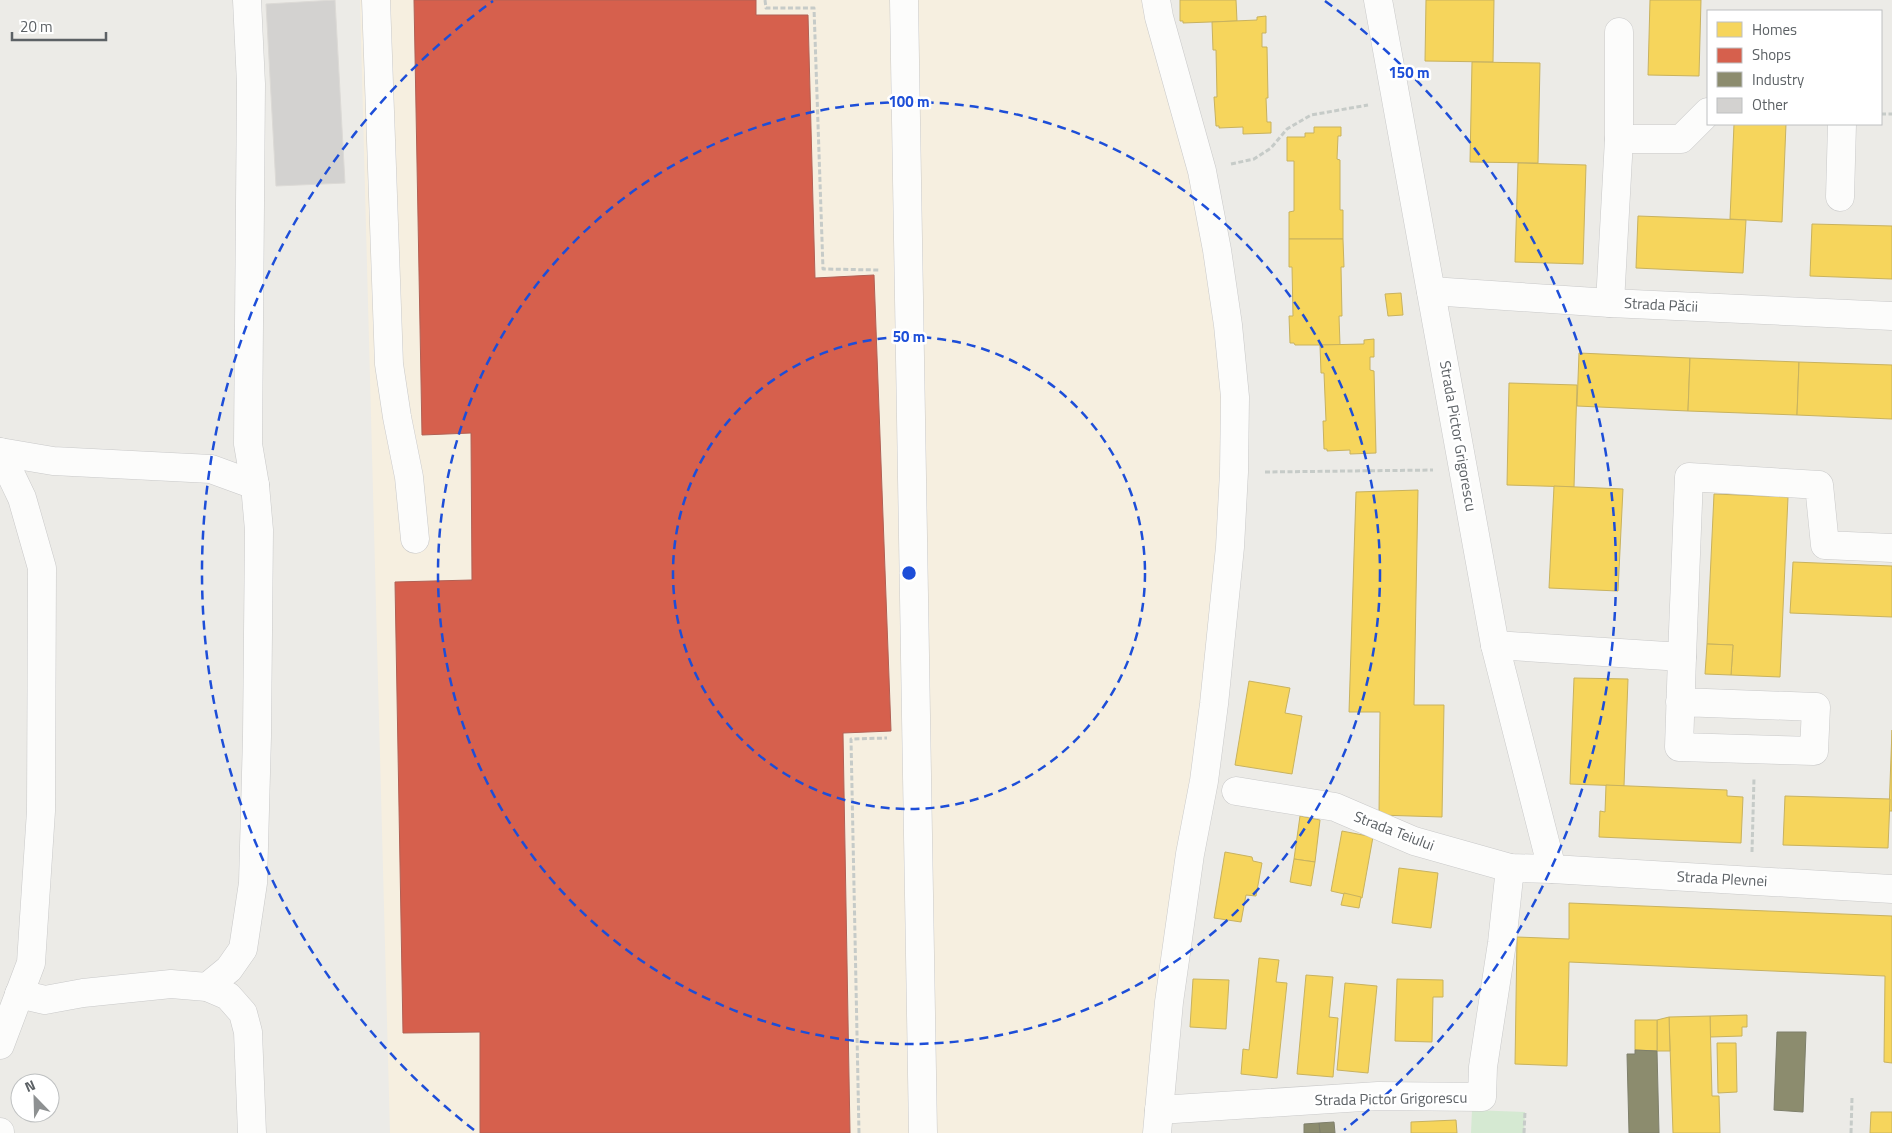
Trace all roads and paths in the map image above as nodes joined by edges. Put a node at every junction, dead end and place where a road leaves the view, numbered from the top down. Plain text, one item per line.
1 (247, 0) edge
2 (376, 0) edge
3 (765, 0) edge
4 (904, 0) edge
5 (1156, 0) edge
6 (1378, 0) edge
7 (1619, 32) dead end
8 (1396, 100) junction
9 (1707, 113) edge
10 (1842, 125) edge
11 (1619, 139) junction
12 (1202, 171) junction
13 (1840, 197) dead end
14 (880, 280) dead end
15 (1431, 291) junction
16 (1610, 303) junction
17 (1892, 316) edge
18 (0, 452) edge
19 (1464, 470) junction
20 (1234, 472) junction
21 (255, 485) junction
22 (415, 539) dead end
23 (1892, 548) edge
24 (1494, 645) junction
25 (1682, 657) junction
26 (1680, 702) junction
27 (895, 737) dead end
28 (1755, 750) junction
29 (1236, 791) dead end
30 (1510, 868) junction
31 (1552, 869) junction
32 (1751, 880) junction
33 (1892, 889) edge
34 (207, 987) junction
35 (19, 994) junction
36 (0, 1045) edge
37 (1852, 1098) dead end
38 (1525, 1112) dead end
39 (1158, 1122) edge
40 (252, 1133) edge
41 (859, 1133) edge
42 (922, 1133) edge
43 (1524, 1133) edge
44 (1850, 1133) edge

1 - 21 street
2 - 22 street
3 - 14 path
4 - 42 street
5 - 12 street
6 - 8 street, Strada Pictor Grigorescu
7 - 11 street
8 - 12 path
8 - 15 street, Strada Pictor Grigorescu
9 - 11 street
10 - 13 street
11 - 16 street
12 - 20 street
15 - 16 street, Strada Păcii
15 - 19 street, Strada Pictor Grigorescu
16 - 17 street, Strada Păcii
18 - 21 street
18 - 35 street
19 - 20 path
19 - 24 street, Strada Pictor Grigorescu
20 - 39 street
21 - 34 street
23 - 25 street
24 - 25 street
24 - 31 street, Strada Pictor Grigorescu
25 - 26 street
26 - 28 street
26 - 28 street
27 - 41 path
28 - 32 path
29 - 30 street, Strada Teiului
30 - 31 street, Strada Teiului
30 - 39 street, Strada Pictor Grigorescu
31 - 32 street, Strada Plevnei
32 - 33 street, Strada Plevnei
34 - 35 street
34 - 40 street
35 - 36 street
37 - 44 path
38 - 43 path

